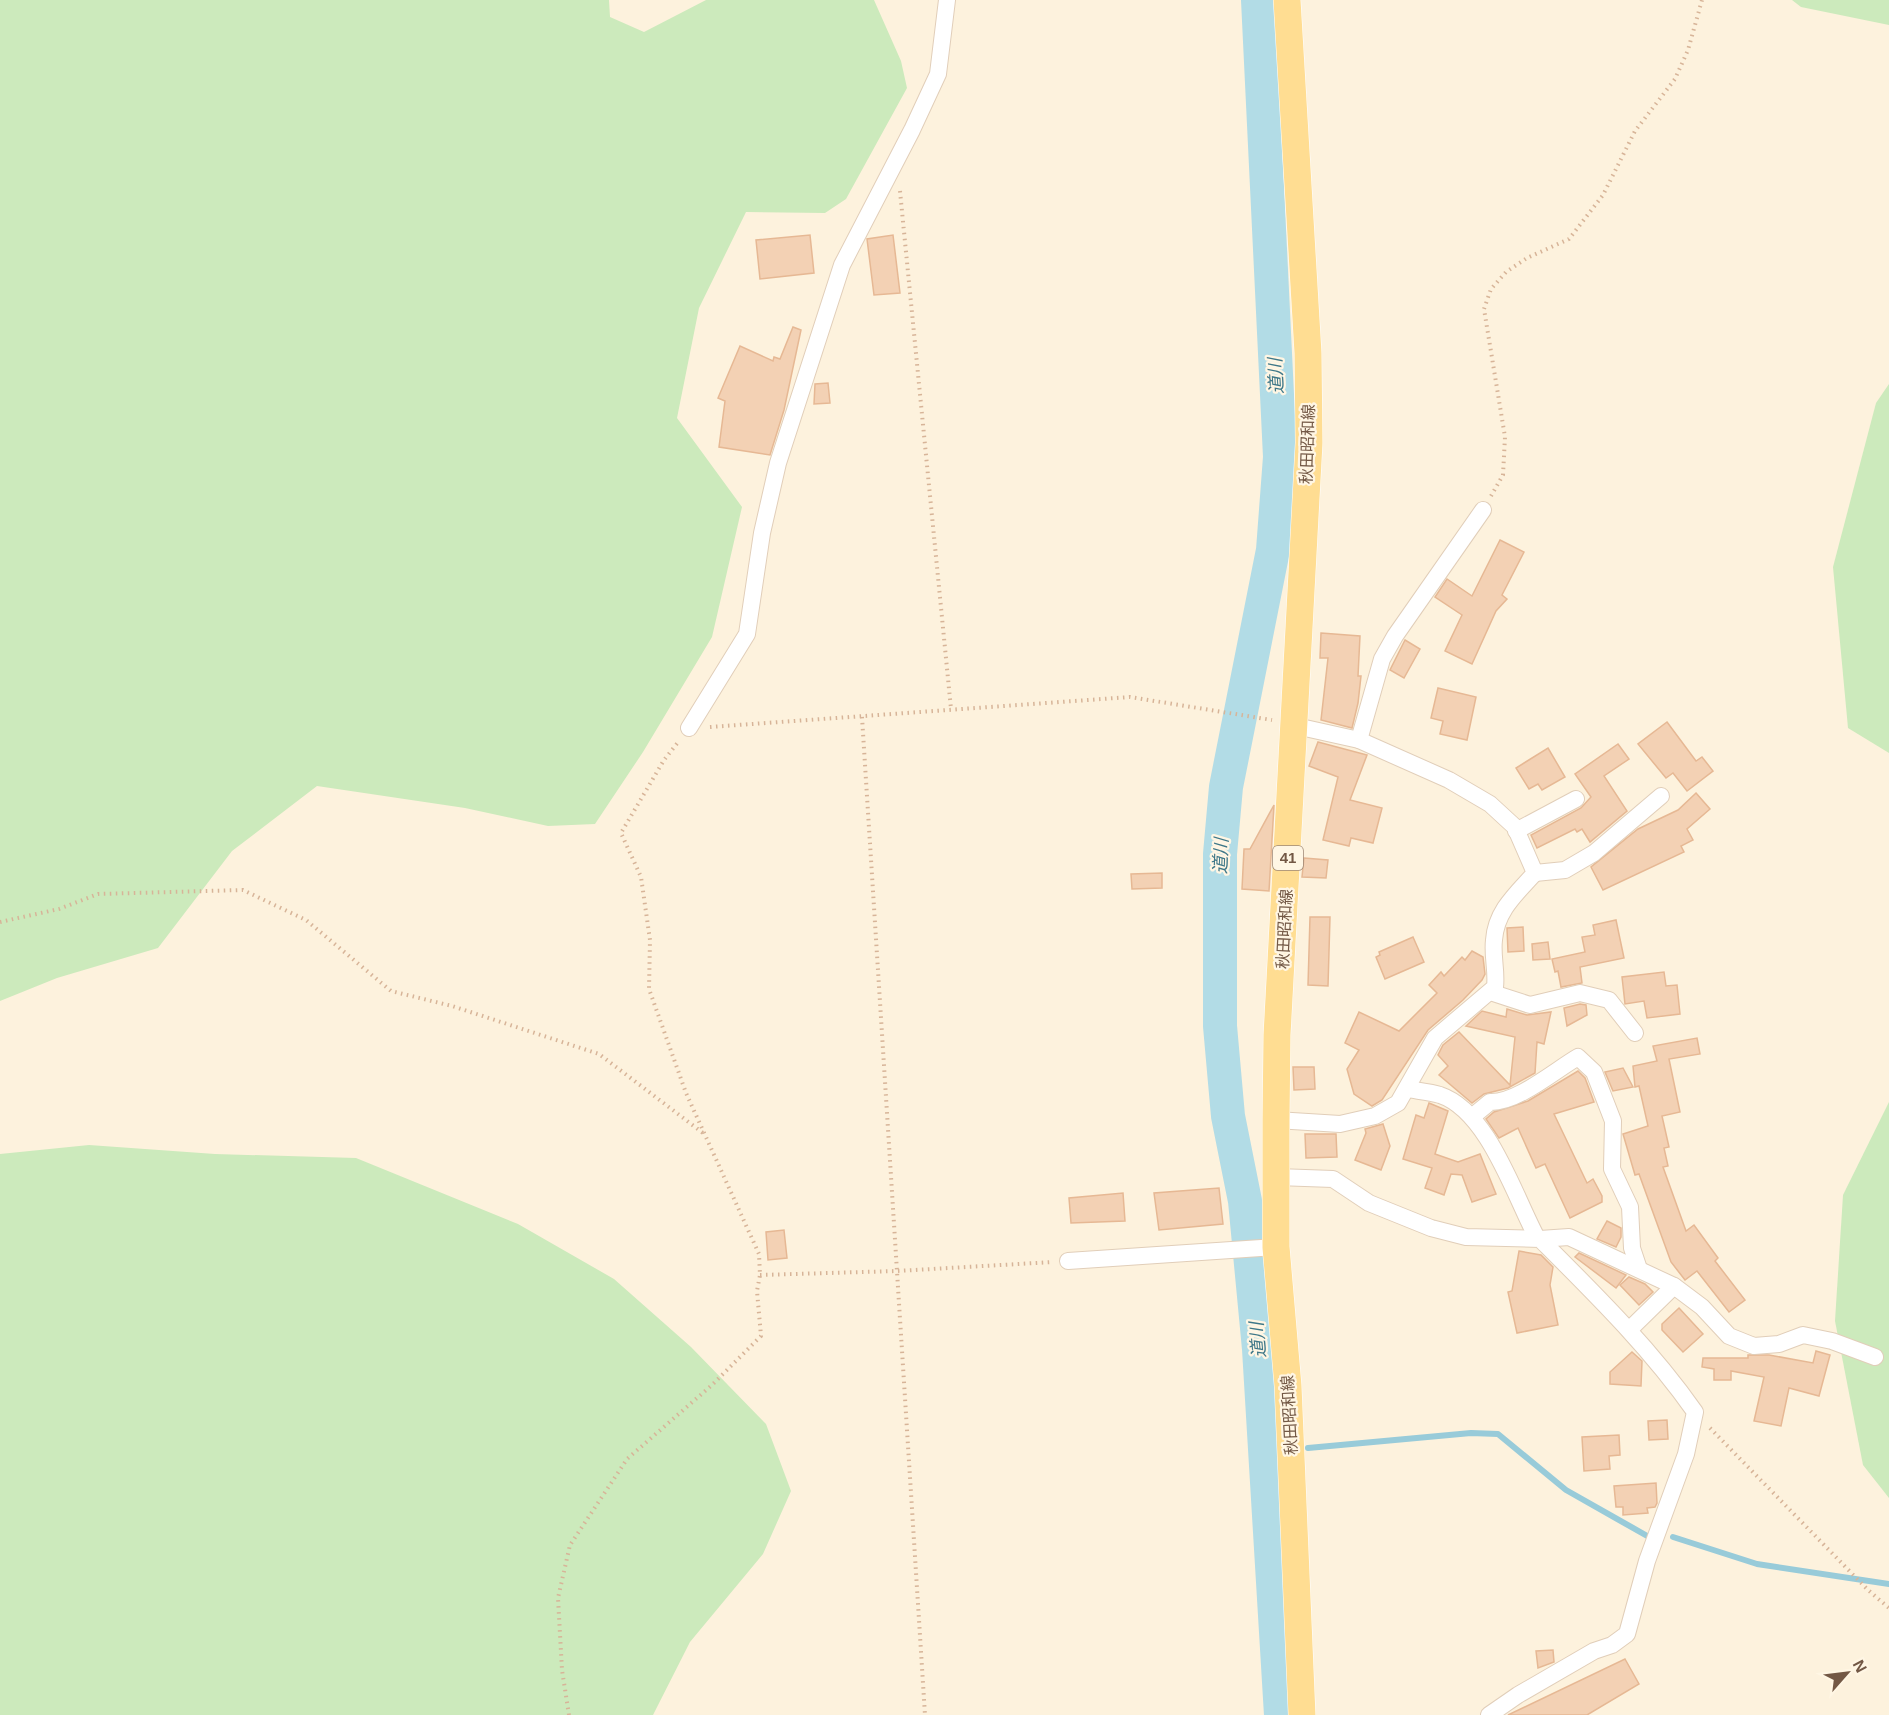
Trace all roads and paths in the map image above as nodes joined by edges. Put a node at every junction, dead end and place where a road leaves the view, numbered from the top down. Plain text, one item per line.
1 (947, 0) edge
2 (1287, 0) edge
3 (1702, 0) edge
4 (897, 158) junction
5 (1483, 510) joint
6 (951, 708) junction
7 (862, 717) junction
8 (1296, 726) junction
9 (689, 728) junction
10 (1359, 740) junction
11 (1661, 796) dead end
12 (1576, 799) dead end
13 (1516, 831) junction
14 (1535, 873) junction
15 (0, 922) edge
16 (1490, 992) junction
17 (1635, 1033) dead end
18 (1407, 1089) junction
19 (1473, 1116) junction
20 (1276, 1120) junction
21 (704, 1133) junction
22 (1277, 1177) junction
23 (1538, 1238) junction
24 (1276, 1246) junction
25 (1068, 1261) joint
26 (1639, 1269) junction
27 (897, 1271) junction
28 (760, 1275) junction
29 (1674, 1286) junction
30 (1629, 1330) junction
31 (1875, 1357) dead end
32 (1695, 1412) junction
33 (1889, 1608) edge
34 (569, 1715) edge
35 (925, 1715) edge
36 (1302, 1715) edge
37 (1489, 1715) edge

1 - 4 street
2 - 8 main road, 秋田昭和線 / 41
3 - 5 path
4 - 6 path
4 - 9 street
5 - 10 street
6 - 7 path
6 - 8 path
7 - 9 path
7 - 27 path
8 - 10 street
8 - 20 main road, 秋田昭和線 / 41
9 - 21 path
10 - 13 street
11 - 14 street
12 - 13 street
13 - 14 street
14 - 16 street
15 - 21 path
16 - 17 street
16 - 18 street
18 - 19 street
18 - 20 street
19 - 23 street
19 - 26 street
20 - 22 main road, 秋田昭和線 / 41
21 - 28 path
22 - 23 street
22 - 24 main road, 秋田昭和線 / 41
23 - 26 street
23 - 30 street
24 - 25 street
24 - 36 main road, 秋田昭和線 / 41
25 - 27 path
26 - 29 street
27 - 28 path
27 - 35 path
28 - 34 path
29 - 30 street
29 - 31 street
30 - 32 street
32 - 33 path
32 - 37 street

